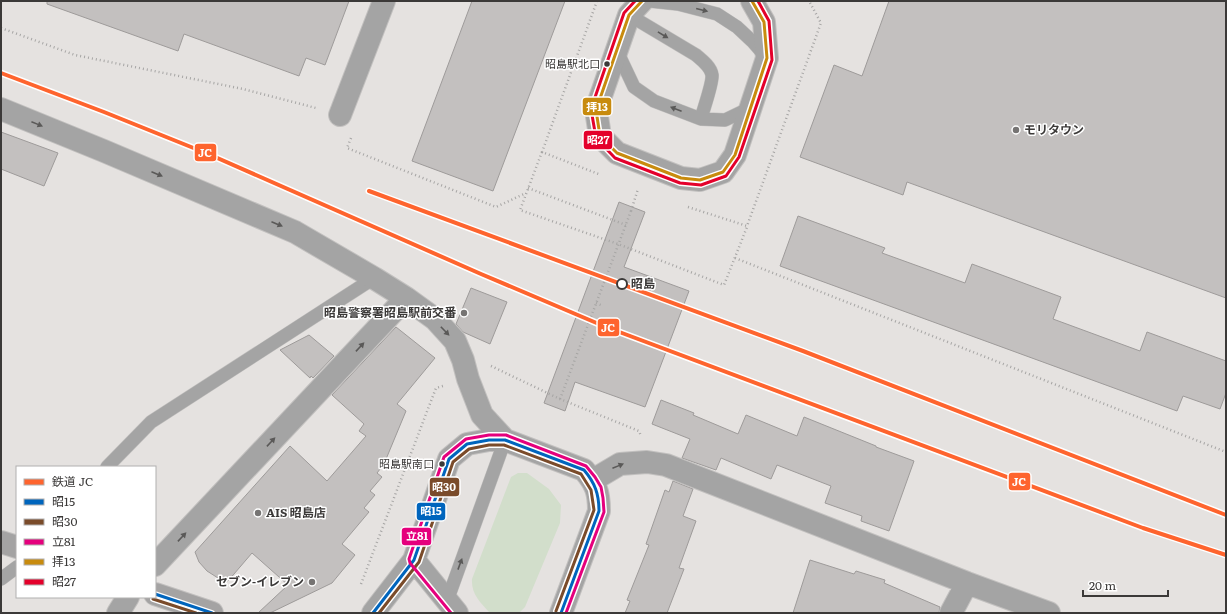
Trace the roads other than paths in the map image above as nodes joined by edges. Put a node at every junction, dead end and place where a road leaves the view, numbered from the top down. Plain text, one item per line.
1 (384, 1) edge
2 (650, 1) edge
3 (752, 1) edge
4 (636, 8) edge
5 (616, 51) junction
6 (767, 58) junction
7 (752, 107) junction
8 (1, 110) edge
9 (340, 115) road end
10 (701, 118) junction
11 (374, 278) junction
12 (406, 298) junction
13 (505, 440) junction
14 (108, 466) edge
15 (593, 480) junction
16 (1, 542) edge
17 (16, 547) edge
18 (414, 560) junction
19 (156, 564) edge
20 (16, 568) edge
21 (1, 579) edge
22 (967, 583) junction
23 (572, 586) junction
24 (156, 594) edge
25 (127, 598) edge
26 (452, 607) edge
27 (118, 613) edge
28 (212, 613) edge
29 (373, 613) edge
30 (544, 613) edge
31 (561, 613) edge
32 (951, 613) edge
33 (1049, 613) edge

1 - 9 street
2 -> 6 lane
3 - 6 street
4 - 5 street
4 -> 10 lane
5 - 7 street
10 -> 5 lane
6 - 7 street
7 - 10 lane
8 -> 11 street
11 - 12 street
11 - 14 lane
12 -> 13 street
19 -> 12 street
13 - 15 street
13 - 18 street
26 -> 13 lane
15 -> 22 street
15 - 23 street
16 - 17 main road
18 - 26 street
18 - 29 street
20 - 21 lane
22 - 32 street
22 - 33 street
23 - 30 street
23 - 31 street
24 - 28 main road
25 - 27 street

